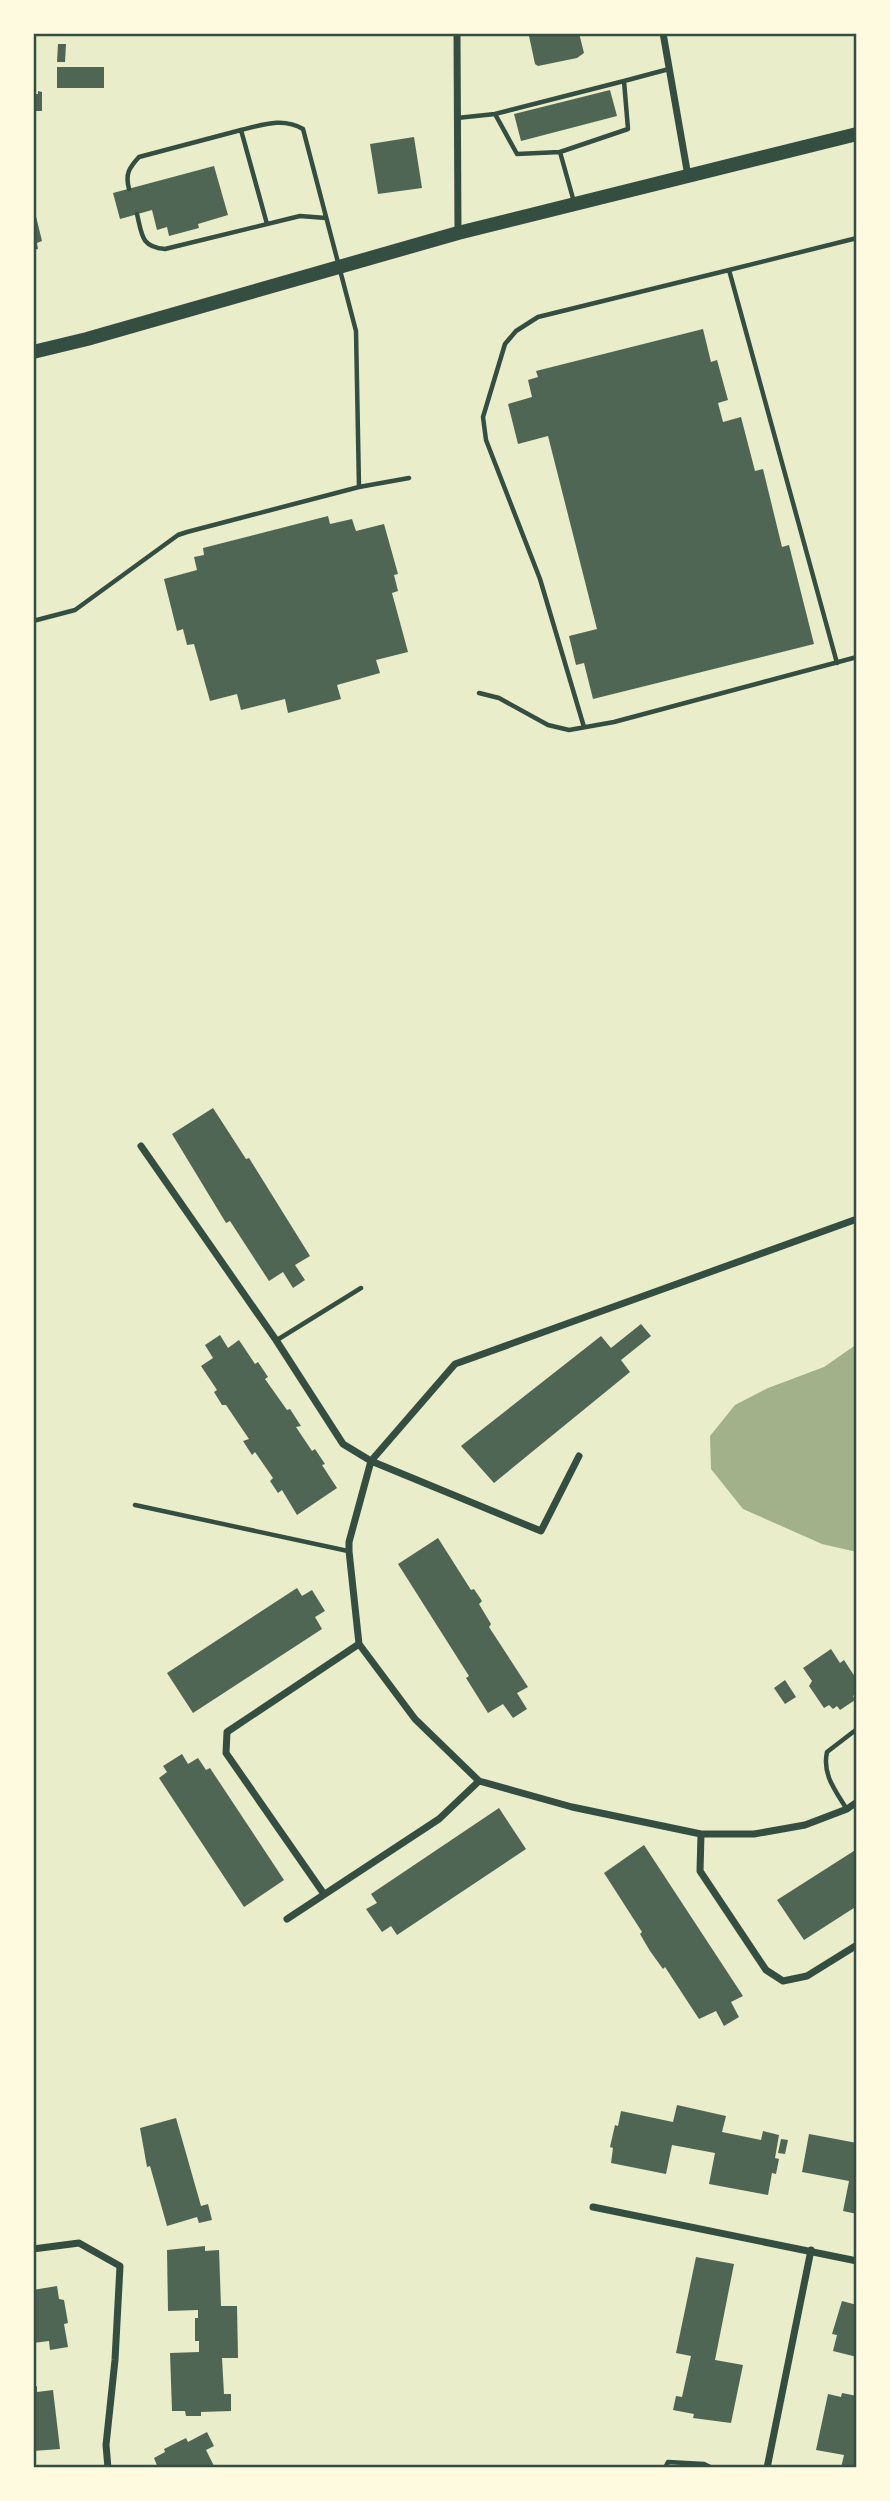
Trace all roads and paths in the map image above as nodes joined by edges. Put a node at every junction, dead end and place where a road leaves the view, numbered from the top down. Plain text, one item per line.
1 (457, 33) edge
2 (663, 33) edge
3 (670, 68) junction
4 (624, 81) junction
5 (495, 114) junction
6 (457, 118) junction
7 (241, 130) junction
8 (857, 134) edge
9 (560, 152) junction
10 (688, 177) junction
11 (129, 189) dead end
12 (575, 205) junction
13 (136, 214) dead end
14 (326, 218) junction
15 (267, 224) junction
16 (458, 233) junction
17 (857, 238) edge
18 (338, 268) junction
19 (729, 270) junction
20 (33, 352) edge
21 (409, 478) dead end
22 (359, 487) junction
23 (33, 621) edge
24 (857, 657) edge
25 (837, 663) junction
26 (479, 692) dead end
27 (584, 727) junction
28 (141, 1146) dead end
29 (857, 1219) edge
30 (361, 1288) dead end
31 (276, 1340) junction
32 (579, 1456) dead end
33 (371, 1461) junction
34 (135, 1505) dead end
35 (349, 1551) junction
36 (359, 1644) junction
37 (857, 1729) edge
38 (479, 1781) junction
39 (857, 1802) edge
40 (847, 1809) junction
41 (701, 1834) junction
42 (324, 1894) junction
43 (287, 1919) dead end
44 (857, 1945) edge
45 (593, 2207) dead end
46 (33, 2249) edge
47 (811, 2250) junction
48 (857, 2261) edge
49 (108, 2468) edge
50 (665, 2468) edge
51 (710, 2468) edge
52 (767, 2468) edge

1 - 6 street
2 - 3 street
3 - 4 lane
3 - 10 street
4 - 5 lane
4 - 9 lane
5 - 6 lane
5 - 9 lane
6 - 16 street
7 - 11 lane
7 - 14 lane
7 - 15 lane
8 - 10 main road
9 - 12 lane
10 - 12 main road
12 - 16 main road
13 - 15 lane
14 - 15 lane
14 - 18 lane
16 - 18 main road
17 - 19 lane
18 - 20 main road
18 - 22 lane
19 - 25 lane
19 - 27 lane
21 - 22 lane
22 - 23 lane
24 - 25 lane
25 - 27 lane
26 - 27 lane
28 - 31 street
29 - 33 street
30 - 31 lane
31 - 33 street
32 - 33 street
33 - 35 street
34 - 35 lane
35 - 36 street
36 - 38 street
36 - 42 street
37 - 40 lane
38 - 41 street
38 - 42 street
39 - 40 street
40 - 41 street
41 - 44 street
42 - 43 street
45 - 47 street
46 - 49 street
47 - 48 street
47 - 52 street
50 - 51 lane

